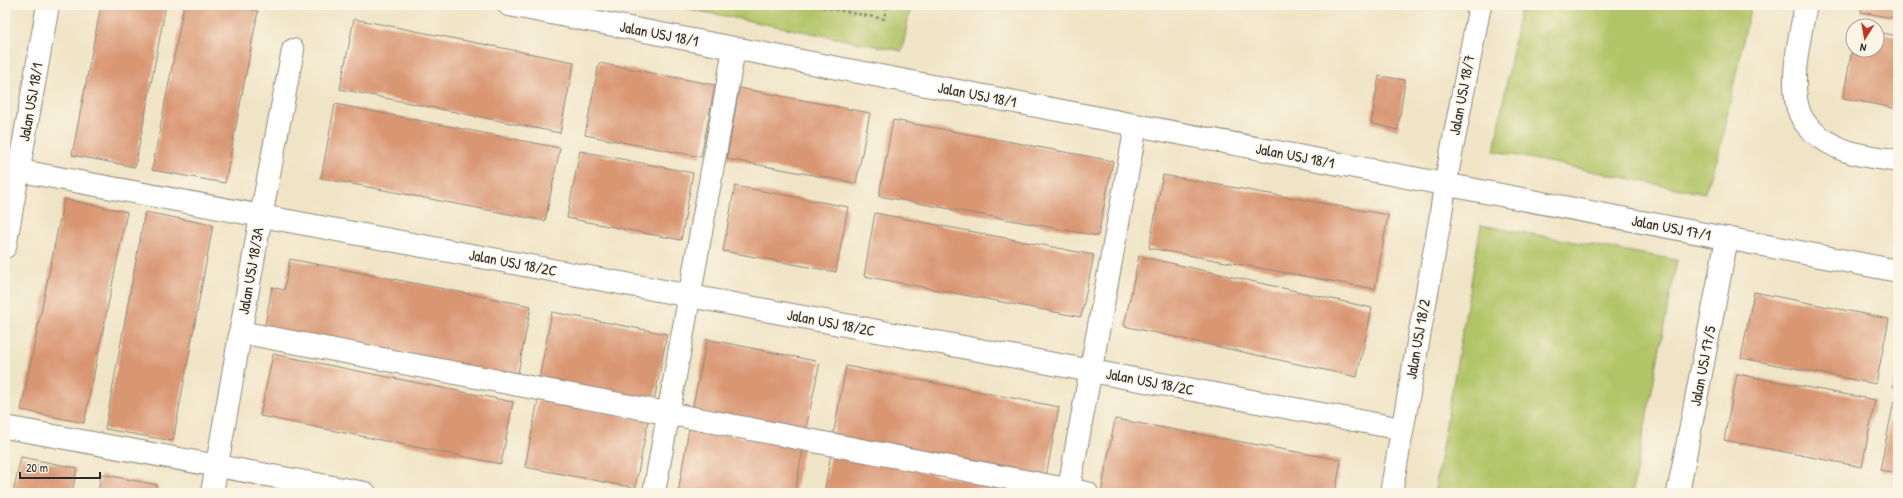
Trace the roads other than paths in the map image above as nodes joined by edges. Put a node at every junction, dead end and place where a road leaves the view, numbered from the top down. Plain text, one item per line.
1 (48, 5) edge
2 (509, 5) edge
3 (1480, 5) edge
4 (1806, 5) edge
5 (734, 48) junction
6 (293, 50) dead end
7 (1136, 126) junction
8 (1898, 161) edge
9 (12, 170) edge
10 (1445, 185) junction
11 (261, 216) junction
12 (1727, 238) junction
13 (5, 247) edge
14 (1898, 271) edge
15 (690, 296) junction
16 (240, 332) junction
17 (1091, 371) junction
18 (668, 414) junction
19 (5, 426) edge
20 (1402, 429) junction
21 (216, 466) junction
22 (1075, 492) edge
23 (1683, 492) edge
24 (212, 493) edge
25 (365, 493) edge
26 (654, 493) edge
27 (1391, 493) edge

1 - 9 street, Jalan USJ 18/1
2 - 5 street, Jalan USJ 18/1
3 - 10 street, Jalan USJ 18/7
4 - 8 street
5 - 7 street, Jalan USJ 18/1
5 - 15 street
6 - 11 street, Jalan USJ 18/3A
7 - 10 street, Jalan USJ 18/1
7 - 17 street
9 - 11 street, Jalan USJ 18/2C
9 - 13 street, Jalan USJ 18/1
10 - 12 street, Jalan USJ 17/1
10 - 20 street, Jalan USJ 18/2
11 - 15 street, Jalan USJ 18/2C
11 - 16 street, Jalan USJ 18/3A
12 - 14 street, Jalan USJ 17/1
12 - 23 street, Jalan USJ 17/5
15 - 17 street, Jalan USJ 18/2C
15 - 18 street
16 - 18 street
16 - 21 street, Jalan USJ 18/3A
17 - 20 street, Jalan USJ 18/2C
17 - 22 street
18 - 22 street
18 - 26 street
19 - 21 street
20 - 27 street, Jalan USJ 18/2
21 - 24 street, Jalan USJ 18/3A
21 - 25 street

